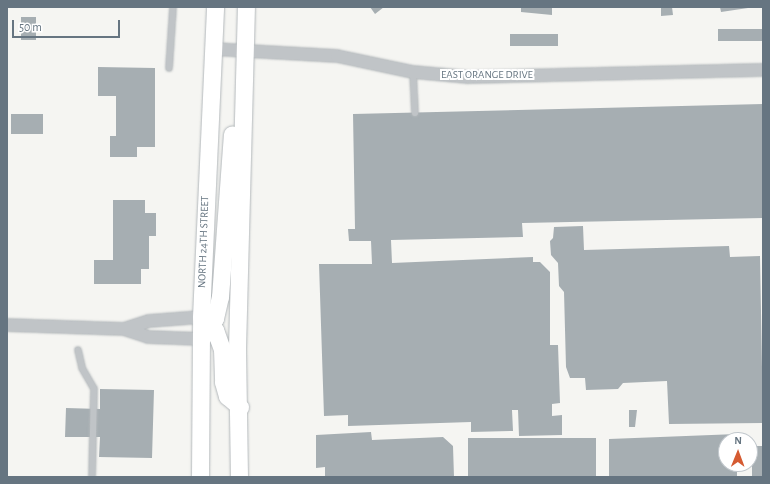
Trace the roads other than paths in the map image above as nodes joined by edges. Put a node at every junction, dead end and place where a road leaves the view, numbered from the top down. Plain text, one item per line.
1 (173, 7) edge
2 (215, 7) edge
3 (246, 7) edge
4 (213, 49) junction
5 (244, 49) junction
6 (169, 68) dead end
7 (763, 70) edge
8 (414, 72) junction
9 (415, 113) dead end
10 (7, 325) edge
11 (205, 327) junction
12 (124, 329) junction
13 (78, 350) dead end
14 (240, 407) junction
15 (92, 477) edge
16 (200, 477) edge
17 (239, 477) edge

1 - 6 lane
2 - 4 main road, NORTH 24TH STREET
3 - 5 main road
4 - 5 street, EAST ORANGE DRIVE
4 - 11 main road, NORTH 24TH STREET
5 - 8 street, EAST ORANGE DRIVE
5 - 11 main road
5 - 14 main road
7 - 8 street, EAST ORANGE DRIVE
8 - 9 lane
10 - 12 street
11 - 12 street
11 - 12 street
11 - 14 main road
11 - 16 main road, NORTH 24TH STREET
13 - 15 lane
14 - 17 main road

